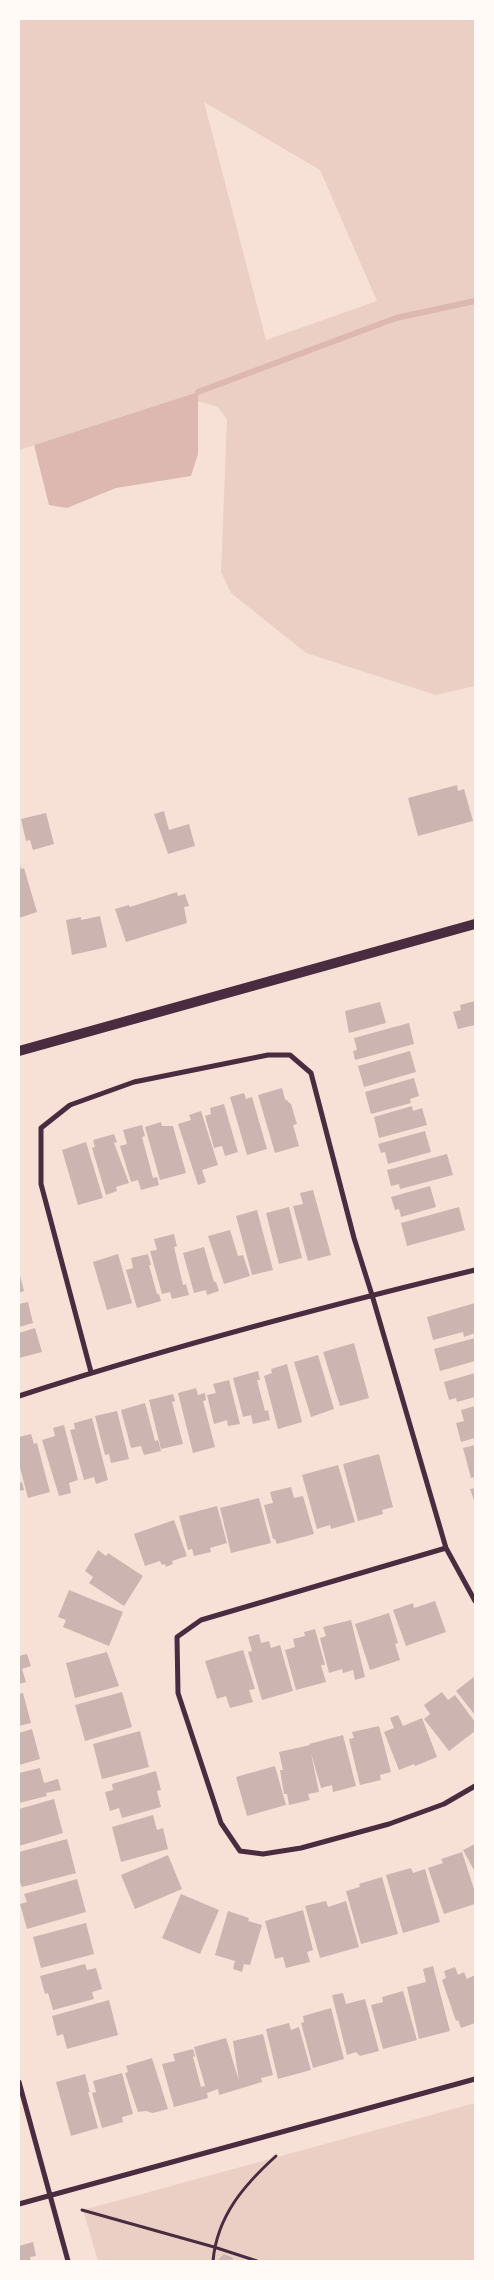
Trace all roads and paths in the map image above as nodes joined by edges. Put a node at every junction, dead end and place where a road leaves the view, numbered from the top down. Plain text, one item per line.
1 (475, 924) edge
2 (19, 1051) edge
3 (475, 1270) edge
4 (372, 1294) junction
5 (91, 1372) junction
6 (19, 1396) edge
7 (446, 1548) junction
8 (475, 1601) edge
9 (475, 1786) edge
10 (475, 2078) edge
11 (19, 2082) edge
12 (276, 2156) dead end
13 (49, 2196) junction
14 (19, 2204) edge
15 (82, 2210) dead end
16 (214, 2247) junction
17 (68, 2261) edge
18 (213, 2261) edge
19 (257, 2261) edge

1 - 2 main road
3 - 4 street
4 - 5 street
4 - 5 street
4 - 7 street
5 - 6 street
7 - 8 street
7 - 9 street
10 - 13 street
11 - 13 street
12 - 16 path
13 - 14 street
13 - 17 street
15 - 16 path
16 - 18 path
16 - 19 path

